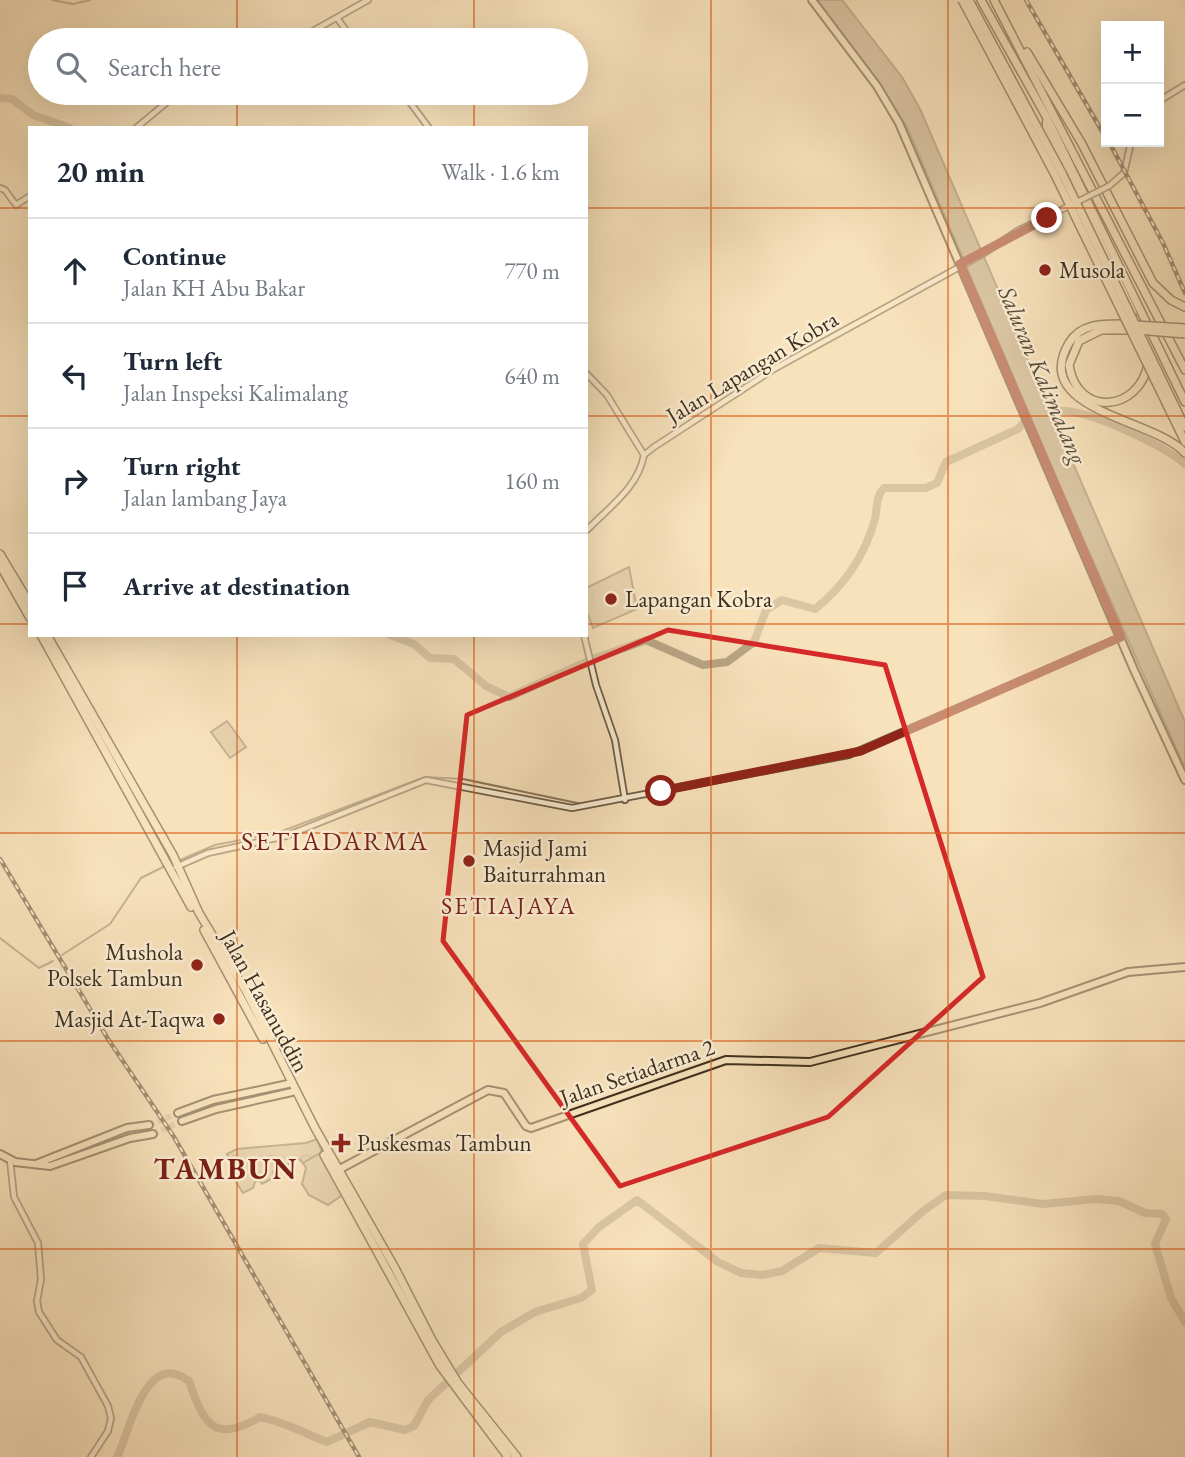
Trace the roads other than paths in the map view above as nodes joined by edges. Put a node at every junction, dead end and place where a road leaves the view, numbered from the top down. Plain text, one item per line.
1 (368, 0) edge
2 (812, 0) edge
3 (962, 0) edge
4 (970, 0) edge
5 (981, 0) edge
6 (994, 0) edge
7 (337, 18) junction
8 (319, 28) edge
9 (344, 28) edge
10 (1017, 41) junction
11 (1185, 85) edge
12 (1164, 98) edge
13 (164, 105) edge
14 (412, 105) edge
15 (1047, 118) junction
16 (138, 126) edge
17 (428, 126) edge
18 (1130, 147) edge
19 (0, 188) edge
20 (28, 198) edge
21 (962, 263) junction
22 (1185, 307) edge
23 (1127, 327) junction
24 (1185, 328) edge
25 (1185, 334) edge
26 (1185, 370) edge
27 (588, 375) edge
28 (1185, 402) edge
29 (1185, 427) edge
30 (1185, 442) edge
31 (1185, 453) edge
32 (644, 455) junction
33 (588, 529) edge
34 (0, 554) edge
35 (0, 565) edge
36 (28, 601) edge
37 (28, 614) edge
38 (42, 637) edge
39 (48, 637) edge
40 (584, 637) edge
41 (1121, 637) junction
42 (1185, 780) edge
43 (625, 800) junction
44 (175, 868) junction
45 (1185, 967) edge
46 (237, 984) junction
47 (288, 1084) junction
48 (292, 1092) junction
49 (178, 1113) tunnel mouth
50 (183, 1121) tunnel mouth
51 (149, 1125) tunnel mouth
52 (153, 1134) tunnel mouth
53 (0, 1154) edge
54 (10, 1160) junction
55 (34, 1165) junction
56 (338, 1170) junction
57 (444, 1366) junction
58 (472, 1405) junction
59 (91, 1457) edge
60 (508, 1457) edge
61 (517, 1457) edge

1 - 7 street
2 - 21 main road
3 - 30 highway, bridge
4 - 29 highway, bridge
5 - 15 highway
6 - 10 highway
7 - 8 street
7 - 9 street
10 - 22 highway
10 - 26 highway
11 - 12 street
13 - 16 street
14 - 17 street
15 - 23 highway
15 - 28 highway
18 - 21 street, Jalan Lapangan Kobra, bridge
19 - 20 street
21 - 32 street, Jalan Lapangan Kobra
21 - 41 main road
23 - 24 highway, bridge
23 - 25 highway, bridge
23 - 31 highway
27 - 32 street
32 - 33 street
34 - 36 highway
35 - 37 highway
38 - 44 highway, Jalan Hasanuddin
39 - 44 highway, Jalan Hasanuddin
40 - 43 street
41 - 42 main road
41 - 43 street
43 - 44 street
44 - 46 highway, Jalan Hasanuddin
45 - 56 main road, Jalan Setiadarma 2
46 - 47 highway, Jalan Hasanuddin
46 - 56 highway, Jalan Hasanuddin
47 - 48 highway, Jalan Hasanuddin
47 - 49 main road
48 - 50 main road
48 - 57 highway, Jalan Hasanuddin
51 - 55 main road
52 - 55 main road
53 - 54 main road
54 - 55 main road
54 - 59 street
56 - 57 highway, Jalan Hasanuddin
57 - 58 highway, Jalan Hasanuddin
58 - 60 highway
58 - 61 highway

